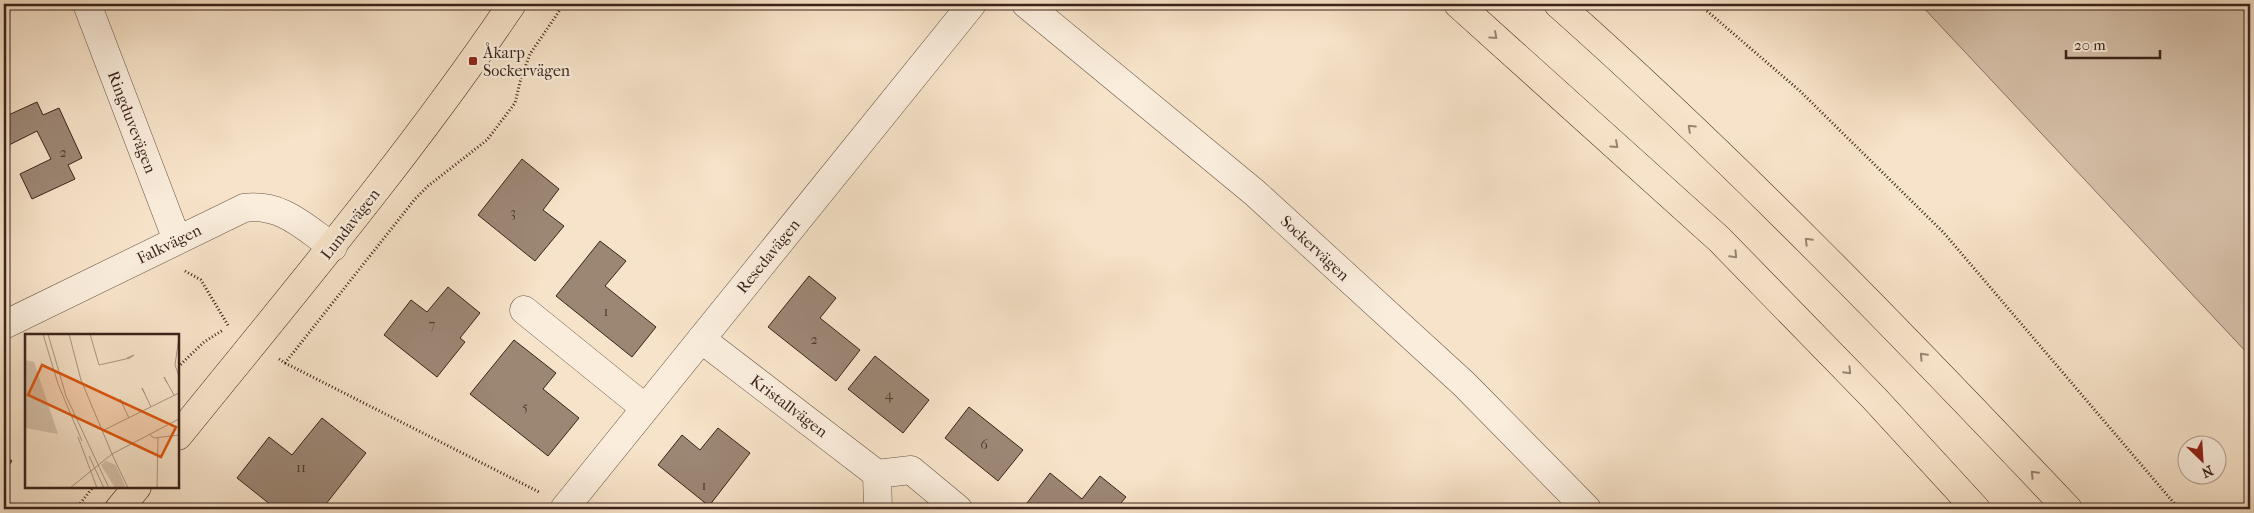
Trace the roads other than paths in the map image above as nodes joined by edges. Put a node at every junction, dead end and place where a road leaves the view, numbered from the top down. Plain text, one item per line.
1 (87, 4) edge
2 (512, 4) edge
3 (972, 4) edge
4 (1026, 4) edge
5 (1458, 4) edge
6 (1558, 4) edge
7 (177, 240) junction
8 (333, 247) junction
9 (524, 310) dead end
10 (4, 325) edge
11 (701, 339) junction
12 (645, 408) junction
13 (179, 435) edge
14 (877, 474) junction
15 (136, 488) edge
16 (565, 508) edge
17 (119, 509) edge
18 (878, 509) edge
19 (958, 509) edge
20 (1587, 509) edge
21 (1976, 509) edge
22 (2068, 509) edge

1 - 7 street, Ringduvevägen
2 - 8 main road, Lundavägen
3 - 11 street, Resedavägen
4 - 20 street, Sockervägen
5 -> 21 main road
22 -> 6 main road
7 - 8 street, Falkvägen
7 - 10 street, Falkvägen
8 - 13 main road, Lundavägen
9 - 12 street
11 - 12 street, Resedavägen
11 - 14 street, Kristallvägen
12 - 16 street, Resedavägen
14 - 18 street
14 - 19 street
15 - 17 main road

